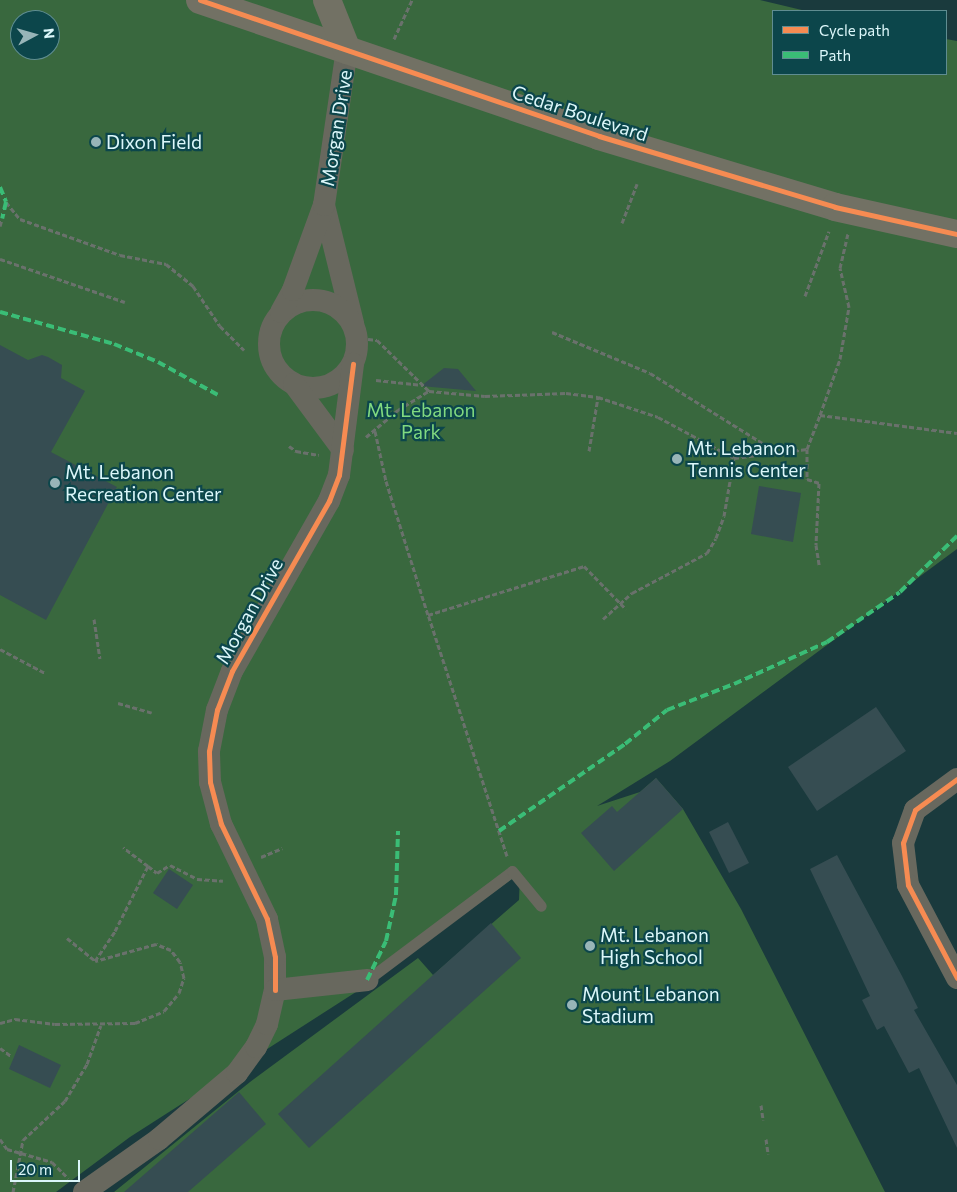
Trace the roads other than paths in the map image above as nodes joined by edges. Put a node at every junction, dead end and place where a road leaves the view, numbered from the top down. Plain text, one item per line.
1 (200, 0) edge
2 (327, 0) edge
3 (347, 50) junction
4 (324, 205) junction
5 (957, 234) edge
6 (281, 312) junction
7 (355, 331) junction
8 (353, 364) junction
9 (294, 384) junction
10 (343, 449) junction
11 (957, 780) edge
12 (541, 906) dead end
13 (957, 978) edge
14 (367, 980) joint
15 (275, 990) junction
16 (78, 1187) edge

1 - 3 street, Cedar Boulevard
2 - 3 street
3 - 4 street, Morgan Drive
3 - 5 street, Cedar Boulevard
4 - 6 street, Morgan Drive
4 - 7 street, Morgan Drive
6 - 7 street
6 - 9 street
7 - 8 street
8 - 9 street
8 - 10 street, Morgan Drive
9 - 10 street
10 - 15 street, Morgan Drive
11 - 13 street
12 - 14 lane
14 - 15 street
15 - 16 street, Morgan Drive

